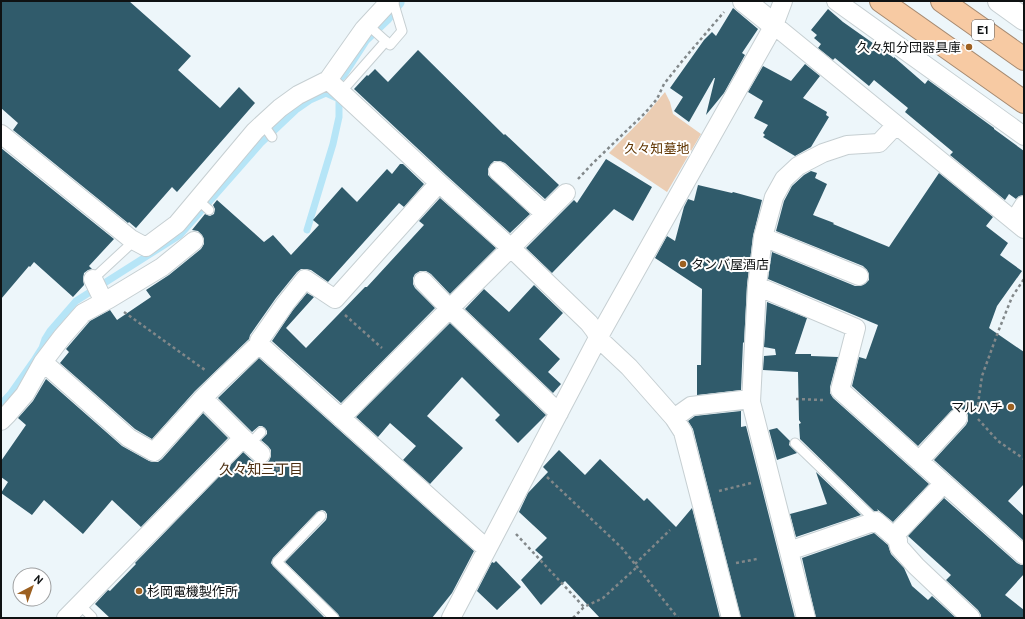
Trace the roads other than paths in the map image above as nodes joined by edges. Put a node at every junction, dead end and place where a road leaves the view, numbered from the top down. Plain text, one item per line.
1 (392, 1) edge
2 (783, 1) edge
3 (836, 1) edge
4 (880, 1) edge
5 (942, 1) edge
6 (999, 1) edge
7 (737, 4) edge
8 (1024, 19) edge
9 (774, 25) junction
10 (378, 34) junction
11 (1024, 59) edge
12 (335, 87) junction
13 (1024, 102) edge
14 (896, 125) junction
15 (1, 134) edge
16 (1024, 136) edge
17 (498, 171) dead end
18 (440, 183) junction
19 (566, 193) road end
20 (1024, 205) edge
21 (545, 214) junction
22 (1019, 225) edge
23 (763, 236) junction
24 (194, 241) dead end
25 (141, 244) junction
26 (511, 248) junction
27 (162, 267) junction
28 (859, 276) dead end
29 (93, 279) joint
30 (423, 281) dead end
31 (757, 286) junction
32 (106, 300) junction
33 (450, 309) junction
34 (598, 338) junction
35 (259, 344) junction
36 (43, 362) junction
37 (203, 398) junction
38 (751, 399) junction
39 (558, 413) junction
40 (341, 418) junction
41 (674, 418) junction
42 (958, 418) dead end
43 (1, 421) edge
44 (796, 443) dead end
45 (919, 461) junction
46 (944, 483) junction
47 (321, 516) dead end
48 (876, 521) junction
49 (898, 540) junction
50 (487, 549) junction
51 (789, 551) junction
52 (1024, 555) edge
53 (79, 604) junction
54 (66, 618) edge
55 (90, 618) edge
56 (334, 618) edge
57 (451, 618) edge
58 (731, 618) edge
59 (806, 618) edge
60 (970, 618) edge

1 - 10 street
1 - 10 lane
2 - 9 street
3 - 16 street
4 - 13 highway
5 - 11 highway, E1
6 - 8 street
7 - 9 street
9 - 14 street
9 - 34 street
10 - 12 lane
10 - 12 street
12 - 18 street
12 - 25 street
14 - 22 street
14 - 23 street
15 - 25 street
17 - 21 street
18 - 26 street
18 - 35 street
19 - 21 street
20 - 22 street
21 - 26 street
23 - 28 street
23 - 31 street
24 - 27 street
25 - 27 street
25 - 29 lane
26 - 33 street
26 - 34 street
27 - 32 street
29 - 32 street
30 - 33 street
31 - 38 street
31 - 45 street
32 - 36 street
33 - 39 street
33 - 40 street
34 - 39 street
34 - 41 street
35 - 37 street
35 - 40 street
36 - 37 street
36 - 43 street
37 - 53 street
38 - 41 street
38 - 51 street
39 - 50 street
40 - 50 street
41 - 58 street
42 - 45 street
44 - 48 lane
45 - 46 street
46 - 49 street
46 - 52 street
47 - 56 lane
48 - 49 street
48 - 51 street
49 - 60 street
50 - 57 street
51 - 59 street
53 - 54 street
53 - 55 lane

